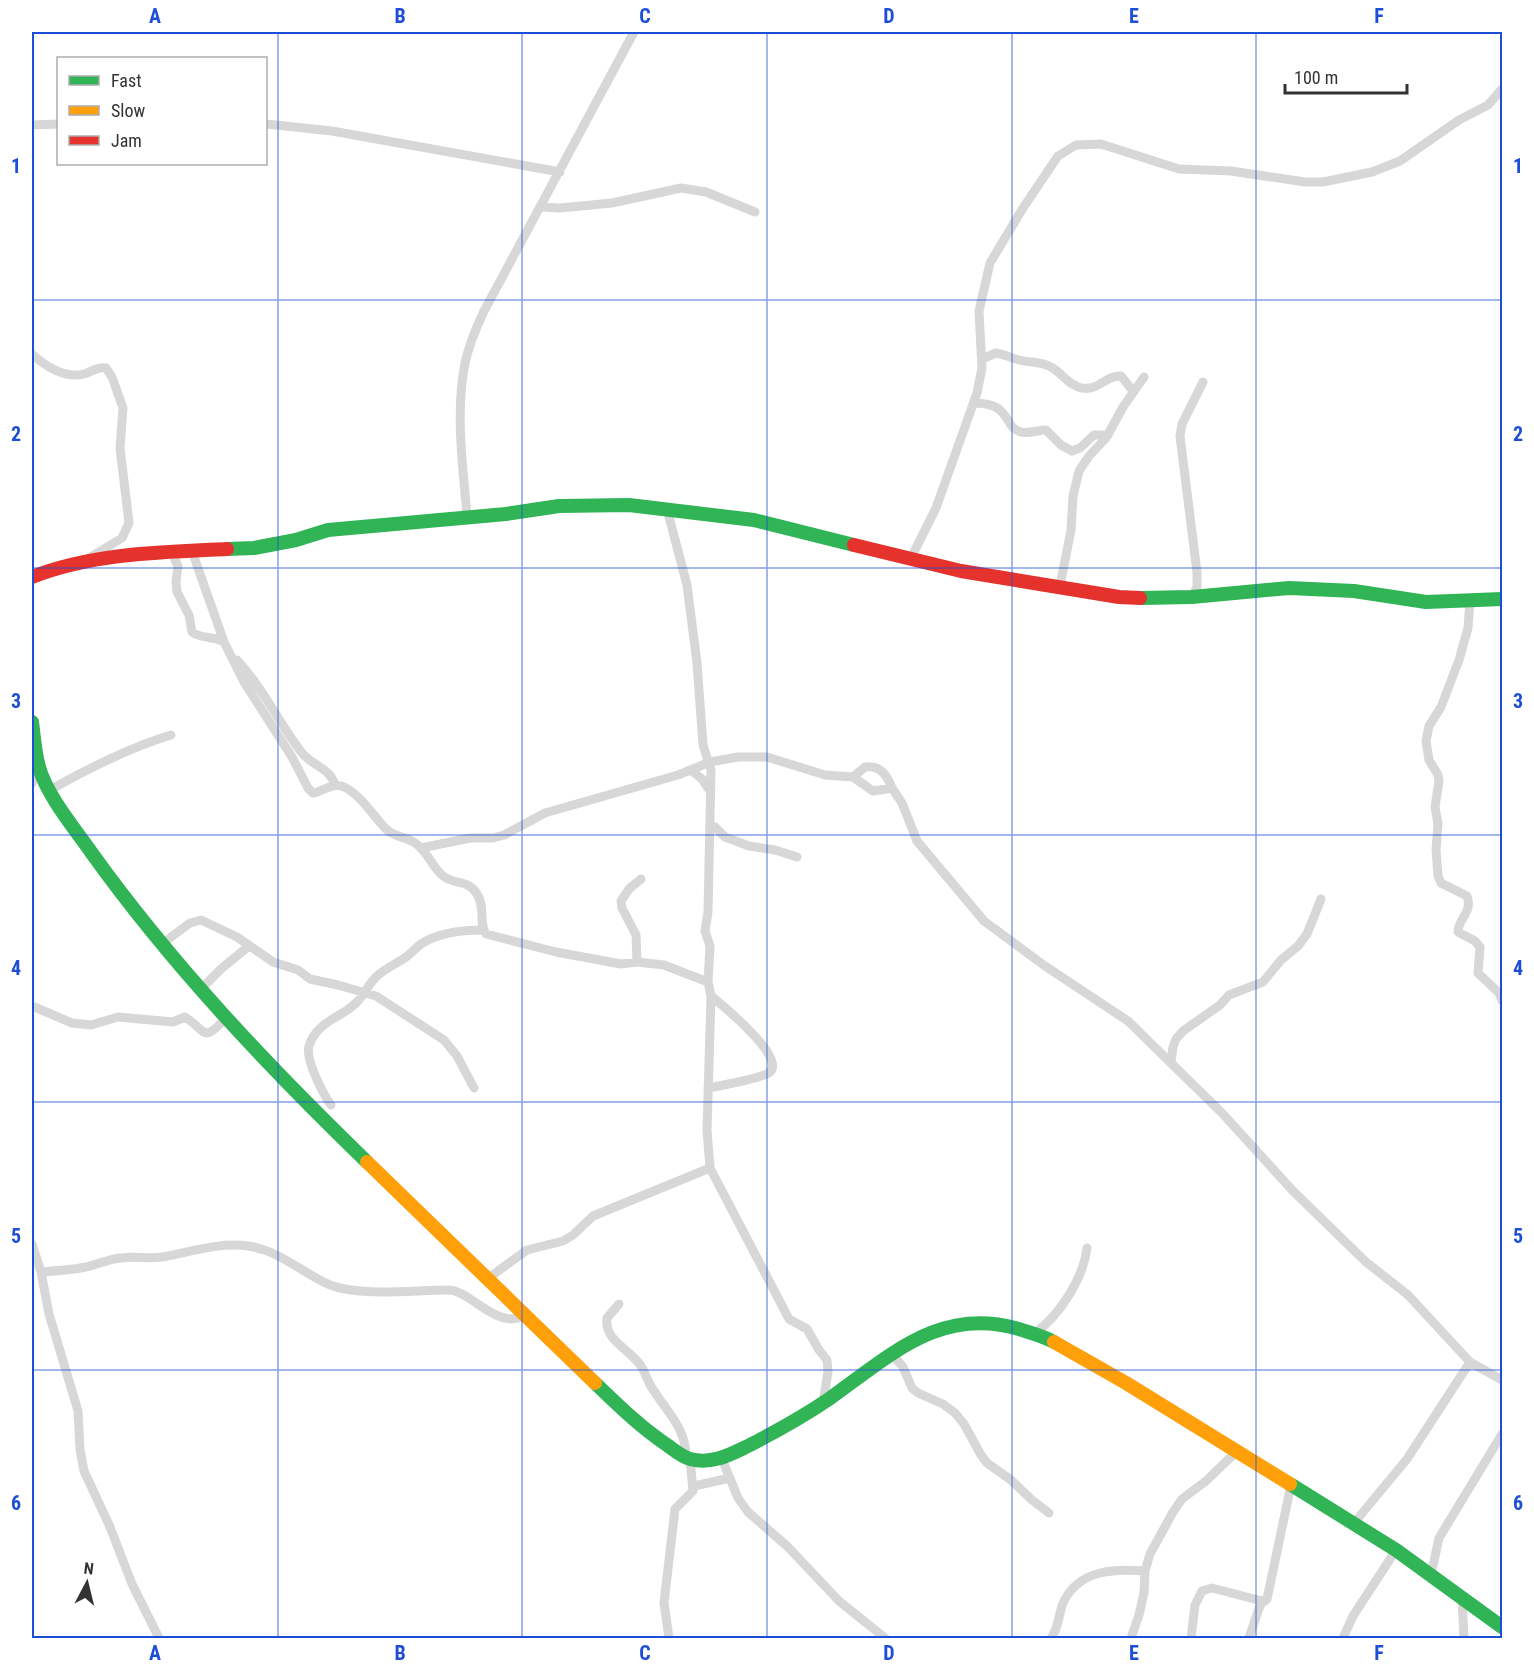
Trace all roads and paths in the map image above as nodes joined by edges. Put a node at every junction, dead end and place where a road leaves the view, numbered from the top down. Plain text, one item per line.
1 (634, 32) edge
2 (1503, 89) edge
3 (57, 124) edge
4 (267, 124) edge
5 (32, 125) edge
6 (560, 172) junction
7 (542, 207) junction
8 (754, 212) dead end
9 (32, 354) edge
10 (982, 359) junction
11 (1144, 377) dead end
12 (1203, 382) dead end
13 (1133, 391) junction
14 (974, 403) junction
15 (1108, 435) junction
16 (667, 509) junction
17 (467, 516) junction
18 (192, 551) junction
19 (171, 552) junction
20 (911, 558) junction
21 (84, 561) junction
22 (32, 577) edge
23 (1060, 586) junction
24 (1192, 597) junction
25 (1503, 599) edge
26 (1470, 600) junction
27 (224, 642) junction
28 (231, 654) junction
29 (32, 722) edge
30 (171, 735) dead end
31 (710, 762) junction
32 (39, 768) junction
33 (692, 771) junction
34 (853, 777) junction
35 (32, 782) edge
36 (335, 785) junction
37 (892, 788) junction
38 (50, 790) junction
39 (710, 790) junction
40 (710, 826) junction
41 (421, 848) junction
42 (796, 857) dead end
43 (641, 879) dead end
44 (1321, 898) dead end
45 (483, 930) junction
46 (163, 943) junction
47 (249, 946) junction
48 (636, 962) junction
49 (708, 982) junction
50 (202, 987) junction
51 (365, 992) junction
52 (711, 996) junction
53 (1503, 1001) edge
54 (32, 1006) edge
55 (226, 1018) junction
56 (1172, 1062) junction
57 (474, 1088) dead end
58 (708, 1088) junction
59 (331, 1105) dead end
60 (710, 1168) junction
61 (32, 1244) edge
62 (1087, 1248) dead end
63 (41, 1272) junction
64 (487, 1279) junction
65 (43, 1284) junction
66 (32, 1287) edge
67 (619, 1304) dead end
68 (525, 1316) junction
69 (1034, 1334) junction
70 (892, 1354) junction
71 (1470, 1362) junction
72 (1503, 1380) edge
73 (823, 1403) junction
74 (1503, 1434) edge
75 (1236, 1452) junction
76 (688, 1458) junction
77 (722, 1458) junction
78 (730, 1478) junction
79 (1291, 1485) junction
80 (694, 1486) junction
81 (1049, 1513) dead end
82 (1354, 1523) junction
83 (1396, 1550) junction
84 (1145, 1571) junction
85 (1431, 1575) junction
86 (1462, 1598) junction
87 (1263, 1601) junction
88 (1503, 1627) edge
89 (159, 1638) edge
90 (669, 1638) edge
91 (885, 1638) edge
92 (1051, 1638) edge
93 (1131, 1638) edge
94 (1191, 1638) edge
95 (1249, 1638) edge
96 (1343, 1638) edge
97 (1464, 1638) edge

1 - 6 street
2 - 10 street
3 - 5 street
4 - 6 street
6 - 7 street
7 - 8 street
7 - 17 street
9 - 21 street
10 - 13 street
10 - 14 street
11 - 13 street
12 - 24 street
13 - 15 street
14 - 15 street
14 - 20 street
15 - 23 street
16 - 17 street
16 - 20 street
16 - 31 street
17 - 18 street
18 - 19 street
18 - 27 street
19 - 21 street
19 - 27 street
20 - 23 street
21 - 22 street
23 - 24 street
24 - 26 street
25 - 26 street
26 - 53 street
27 - 28 street
28 - 36 street
28 - 36 street
29 - 32 street
30 - 38 street
31 - 33 street
31 - 34 street
31 - 39 street
32 - 35 street
32 - 38 street
33 - 39 street
33 - 41 street
34 - 37 street
34 - 37 street
36 - 41 street
37 - 56 street
38 - 46 street
39 - 40 street
40 - 42 street
40 - 49 street
41 - 45 street
43 - 48 street
44 - 56 street
45 - 48 street
45 - 51 street
46 - 47 street
46 - 50 street
47 - 50 street
47 - 51 street
48 - 49 street
49 - 52 street
50 - 55 street
51 - 57 street
51 - 59 street
52 - 58 street
52 - 58 street
54 - 55 street
55 - 64 street
56 - 71 street
58 - 60 street
60 - 64 street
60 - 73 street
61 - 63 street
62 - 69 street
63 - 65 street
63 - 68 street
64 - 68 street
65 - 66 street
65 - 89 street
67 - 76 street
68 - 76 street
69 - 70 street
69 - 75 street
70 - 73 street
70 - 81 street
71 - 72 street
71 - 82 street
73 - 77 street
74 - 85 street
75 - 79 street
75 - 84 street
76 - 77 street
76 - 80 street
77 - 78 street
78 - 80 street
78 - 91 street
79 - 82 street
79 - 87 street
80 - 90 street
82 - 83 street
83 - 85 street
83 - 96 street
84 - 92 street
84 - 93 street
85 - 86 street
86 - 88 street
86 - 97 street
87 - 94 street
87 - 95 street

